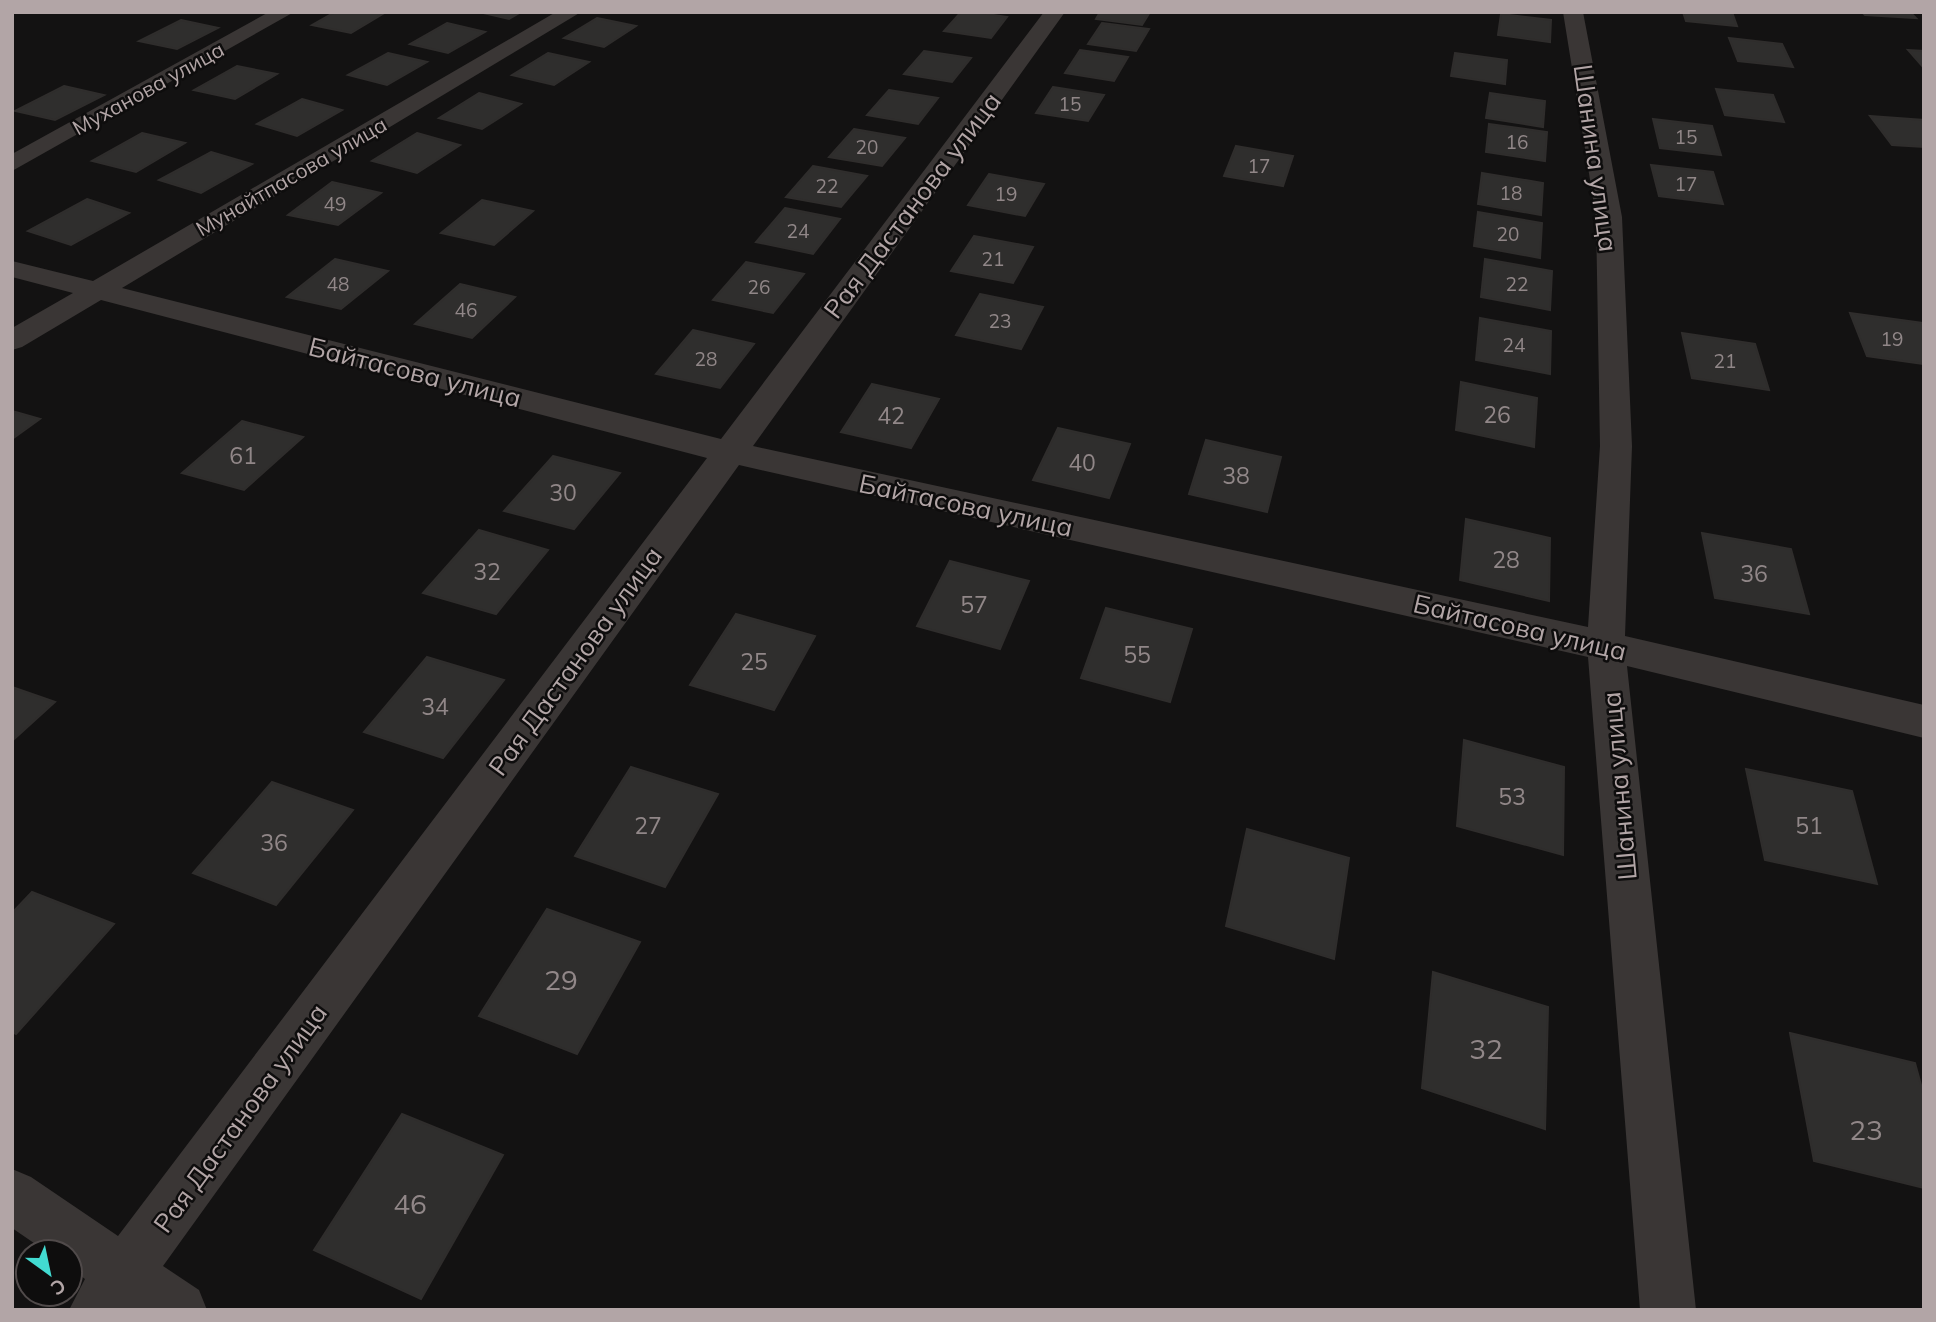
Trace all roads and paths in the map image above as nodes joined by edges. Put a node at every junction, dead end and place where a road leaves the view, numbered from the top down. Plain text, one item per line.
1 (284, 12) edge
2 (571, 12) edge
3 (1055, 12) edge
4 (1573, 12) edge
5 (12, 164) edge
6 (12, 270) edge
7 (97, 290) junction
8 (12, 341) edge
9 (728, 452) junction
10 (1606, 646) junction
11 (1924, 723) edge
12 (12, 1196) edge
13 (112, 1291) edge
14 (179, 1310) edge
15 (1668, 1310) edge

1 - 5 street, Муханова улица
2 - 7 street, Мунайтпасова улица
3 - 9 street, Рая Дастанова улица
4 - 10 street, Шанина улица
6 - 7 street, Байтасова улица
7 - 8 street, Мунайтпасова улица
7 - 9 street, Байтасова улица
9 - 10 street, Байтасова улица
9 - 13 street, Рая Дастанова улица
10 - 11 street, Байтасова улица
10 - 15 street, Шанина улица
12 - 13 street
13 - 14 street

